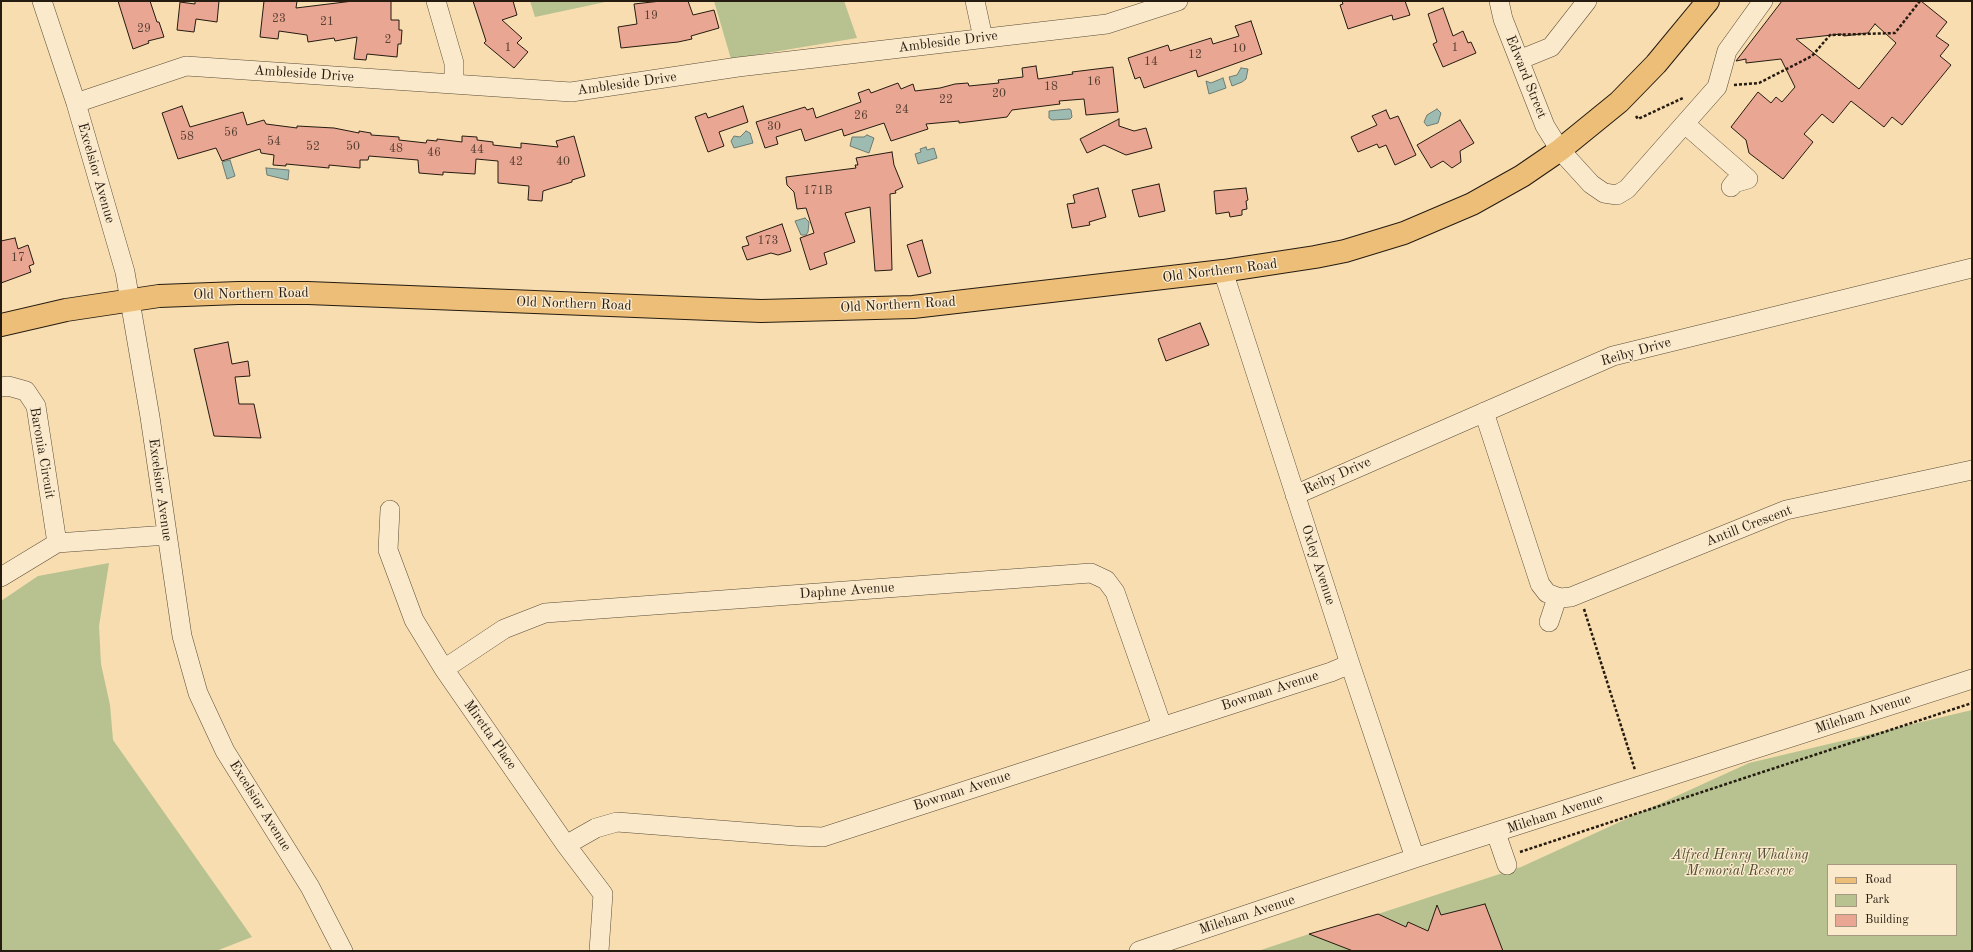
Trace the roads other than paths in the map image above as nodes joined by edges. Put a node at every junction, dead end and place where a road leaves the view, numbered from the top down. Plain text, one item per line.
1 (42, 1) edge
2 (436, 1) edge
3 (975, 1) edge
4 (1178, 1) edge
5 (1499, 1) edge
6 (1587, 1) edge
7 (1708, 1) edge
8 (1763, 1) edge
9 (982, 38) junction
10 (1518, 60) junction
11 (454, 83) junction
12 (76, 103) junction
13 (1685, 124) junction
14 (1560, 150) junction
15 (1731, 187) dead end
16 (1972, 268) edge
17 (1223, 271) junction
18 (130, 301) junction
19 (1, 325) edge
20 (1, 387) edge
21 (1484, 412) junction
22 (1972, 470) edge
23 (1295, 494) junction
24 (390, 510) dead end
25 (167, 535) junction
26 (57, 543) junction
27 (1, 577) edge
28 (1557, 598) junction
29 (1549, 622) dead end
30 (1350, 664) junction
31 (444, 668) junction
32 (1972, 679) edge
33 (1162, 726) junction
34 (1496, 833) junction
35 (566, 845) junction
36 (1415, 858) junction
37 (1505, 861) road end
38 (344, 951) edge
39 (599, 951) edge
40 (1139, 951) edge

1 - 12 street, Excelsior Avenue
2 - 11 street
3 - 9 street
4 - 9 street, Ambleside Drive
5 - 10 street, Edward Street
6 - 10 street
7 - 14 main road, Old Northern Road
8 - 13 street
9 - 11 street, Ambleside Drive
10 - 14 street, Edward Street
11 - 12 street, Ambleside Drive
12 - 18 street, Excelsior Avenue
13 - 14 street, Edward Street
13 - 15 street
14 - 17 main road, Old Northern Road
16 - 21 street, Reiby Drive
17 - 18 main road, Old Northern Road
17 - 23 street, Oxley Avenue
18 - 19 main road, Old Northern Road
18 - 25 street, Excelsior Avenue
20 - 26 street, Baronia Circuit
21 - 23 street, Reiby Drive
21 - 28 street
22 - 28 street, Antill Crescent
23 - 30 street, Oxley Avenue
24 - 31 street, Miretta Place
25 - 26 street
25 - 38 street, Excelsior Avenue
26 - 27 street
28 - 29 street
30 - 33 street, Bowman Avenue
30 - 36 street, Oxley Avenue
31 - 33 street, Daphne Avenue
31 - 35 street, Miretta Place
32 - 34 street, Mileham Avenue
33 - 35 street, Bowman Avenue
34 - 36 street, Mileham Avenue
34 - 37 street
35 - 39 street, Miretta Place
36 - 40 street, Mileham Avenue

